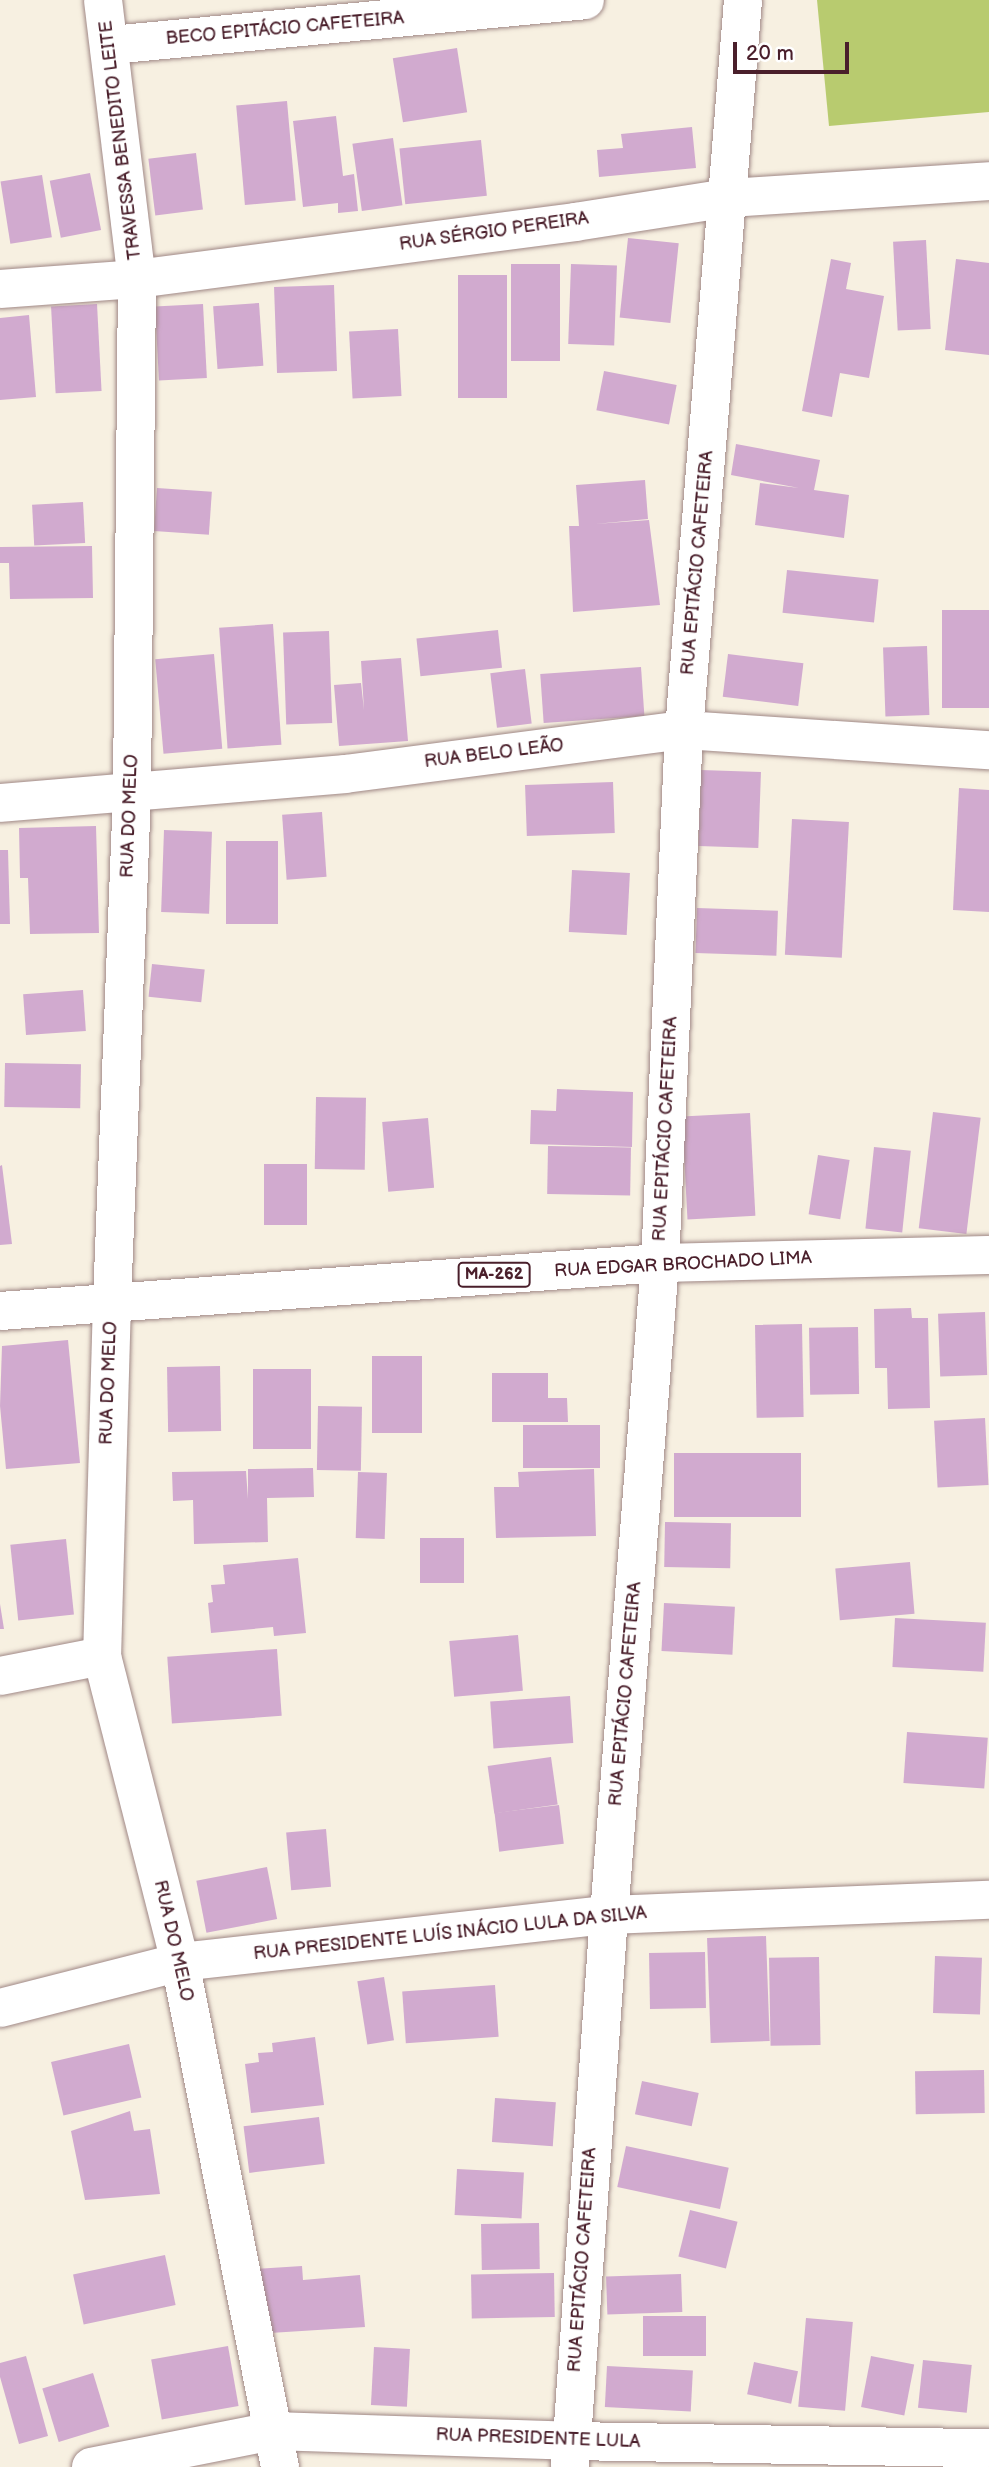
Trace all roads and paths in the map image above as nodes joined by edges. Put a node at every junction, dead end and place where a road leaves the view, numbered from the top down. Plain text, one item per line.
1 (103, 0) edge
2 (584, 0) edge
3 (743, 0) edge
4 (111, 46) junction
5 (989, 181) edge
6 (729, 198) junction
7 (138, 279) junction
8 (0, 289) edge
9 (684, 730) junction
10 (989, 750) edge
11 (132, 794) junction
12 (0, 803) edge
13 (989, 1255) edge
14 (660, 1263) junction
15 (112, 1301) junction
16 (0, 1311) edge
17 (102, 1657) junction
18 (0, 1676) edge
19 (989, 1900) edge
20 (609, 1915) junction
21 (180, 1962) junction
22 (0, 2008) edge
23 (989, 2448) edge
24 (276, 2449) edge
25 (570, 2454) edge
26 (91, 2467) edge

1 - 4 street, TRAVESSA BENEDITO LEITE
2 - 4 street, BECO EPITÁCIO CAFETEIRA
3 - 6 street, RUA EPITÁCIO CAFETEIRA
4 - 7 street, TRAVESSA BENEDITO LEITE
5 - 6 street, RUA SÉRGIO PEREIRA
6 - 7 street, RUA SÉRGIO PEREIRA
6 - 9 street, RUA EPITÁCIO CAFETEIRA
7 - 8 street, RUA SÉRGIO PEREIRA
7 - 11 street, RUA DO MELO
9 - 10 street, RUA BELO LEÃO
9 - 11 street, RUA BELO LEÃO
9 - 14 street, RUA EPITÁCIO CAFETEIRA
11 - 12 street, RUA BELO LEÃO
11 - 15 street, RUA DO MELO
13 - 14 street, RUA EDGAR BROCHADO LIMA / MA-262
14 - 15 street, RUA EDGAR BROCHADO LIMA / MA-262
14 - 20 street, RUA EPITÁCIO CAFETEIRA
15 - 16 street, RUA EDGAR BROCHADO LIMA / MA-262
15 - 17 street, RUA DO MELO
17 - 18 street
17 - 21 street, RUA DO MELO
19 - 20 street, RUA PRESIDENTE LUÍS INÁCIO LULA DA SILVA
20 - 21 street, RUA PRESIDENTE LUÍS INÁCIO LULA DA SILVA
20 - 25 street, RUA EPITÁCIO CAFETEIRA
21 - 22 street, RUA PRESIDENTE LUÍS INÁCIO LULA DA SILVA
21 - 24 street, RUA DO MELO
23 - 25 street, RUA PRESIDENTE LULA
24 - 25 street, RUA PRESIDENTE LULA
24 - 26 street, RUA PRESIDENTE LULA

